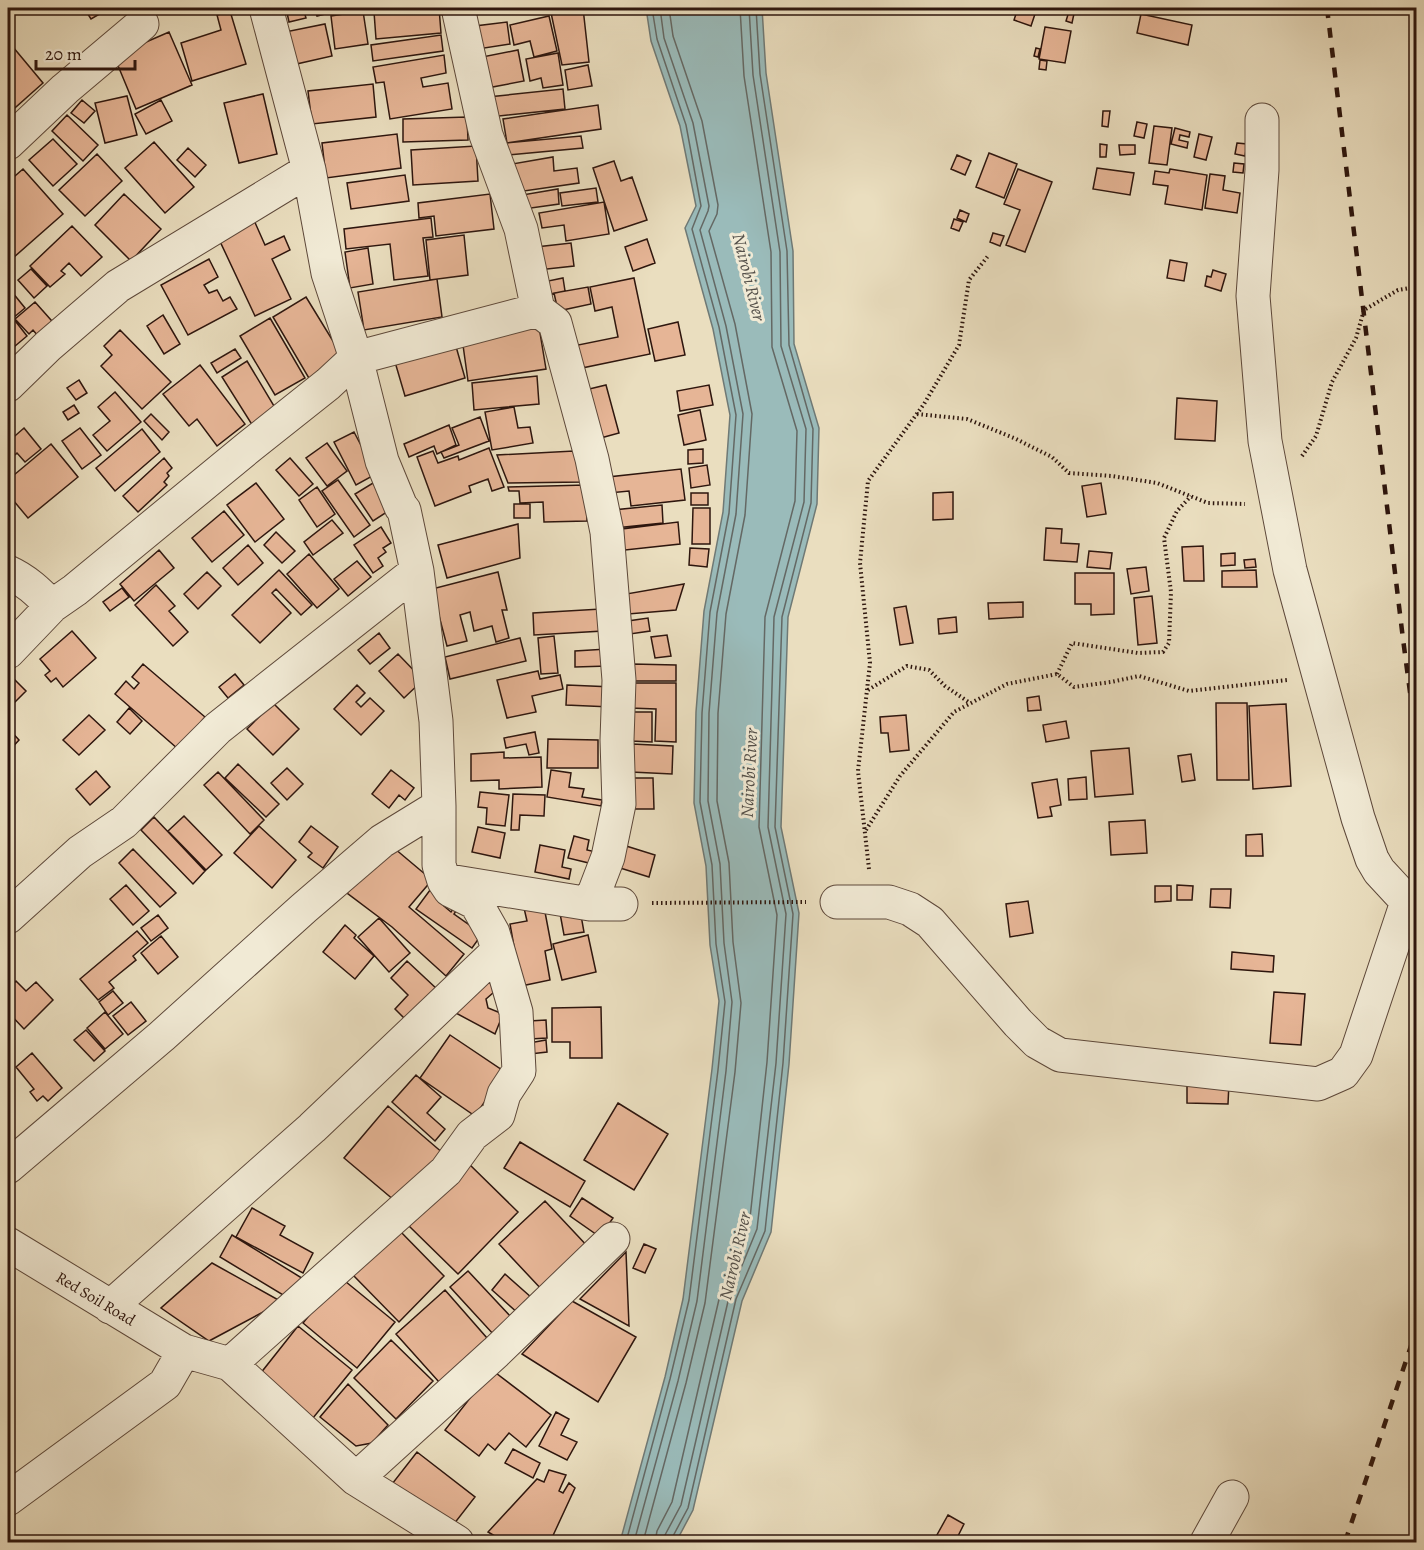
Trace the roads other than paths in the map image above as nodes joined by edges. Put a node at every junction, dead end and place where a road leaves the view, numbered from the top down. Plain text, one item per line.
1 (266, 8) edge
2 (458, 8) edge
3 (142, 24) dead end
4 (1262, 120) dead end
5 (8, 143) edge
6 (309, 170) junction
7 (538, 309) junction
8 (356, 358) junction
9 (8, 385) edge
10 (417, 571) junction
11 (8, 572) edge
12 (52, 606) junction
13 (8, 652) edge
14 (439, 806) junction
15 (444, 881) junction
16 (837, 902) road end
17 (1412, 907) edge
18 (8, 917) edge
19 (498, 951) junction
20 (8, 1167) edge
21 (612, 1239) dead end
22 (8, 1244) edge
23 (110, 1307) junction
24 (184, 1351) junction
25 (230, 1364) junction
26 (356, 1479) junction
27 (1232, 1497) dead end
28 (8, 1499) edge
29 (457, 1542) edge
30 (1207, 1542) edge

1 - 6 street
2 - 7 street
3 - 5 street
4 - 17 street
6 - 8 street
6 - 9 street
7 - 8 street
7 - 15 street
8 - 10 street
8 - 12 street
10 - 14 street
10 - 18 street
11 - 12 street
12 - 13 street
14 - 15 street
14 - 20 street
15 - 19 street
16 - 17 street
19 - 23 street
19 - 25 street
21 - 26 street
22 - 23 street, Red Soil Road
23 - 24 street, Red Soil Road
24 - 25 street, Red Soil Road
24 - 28 street
25 - 26 street
26 - 29 street
27 - 30 street

